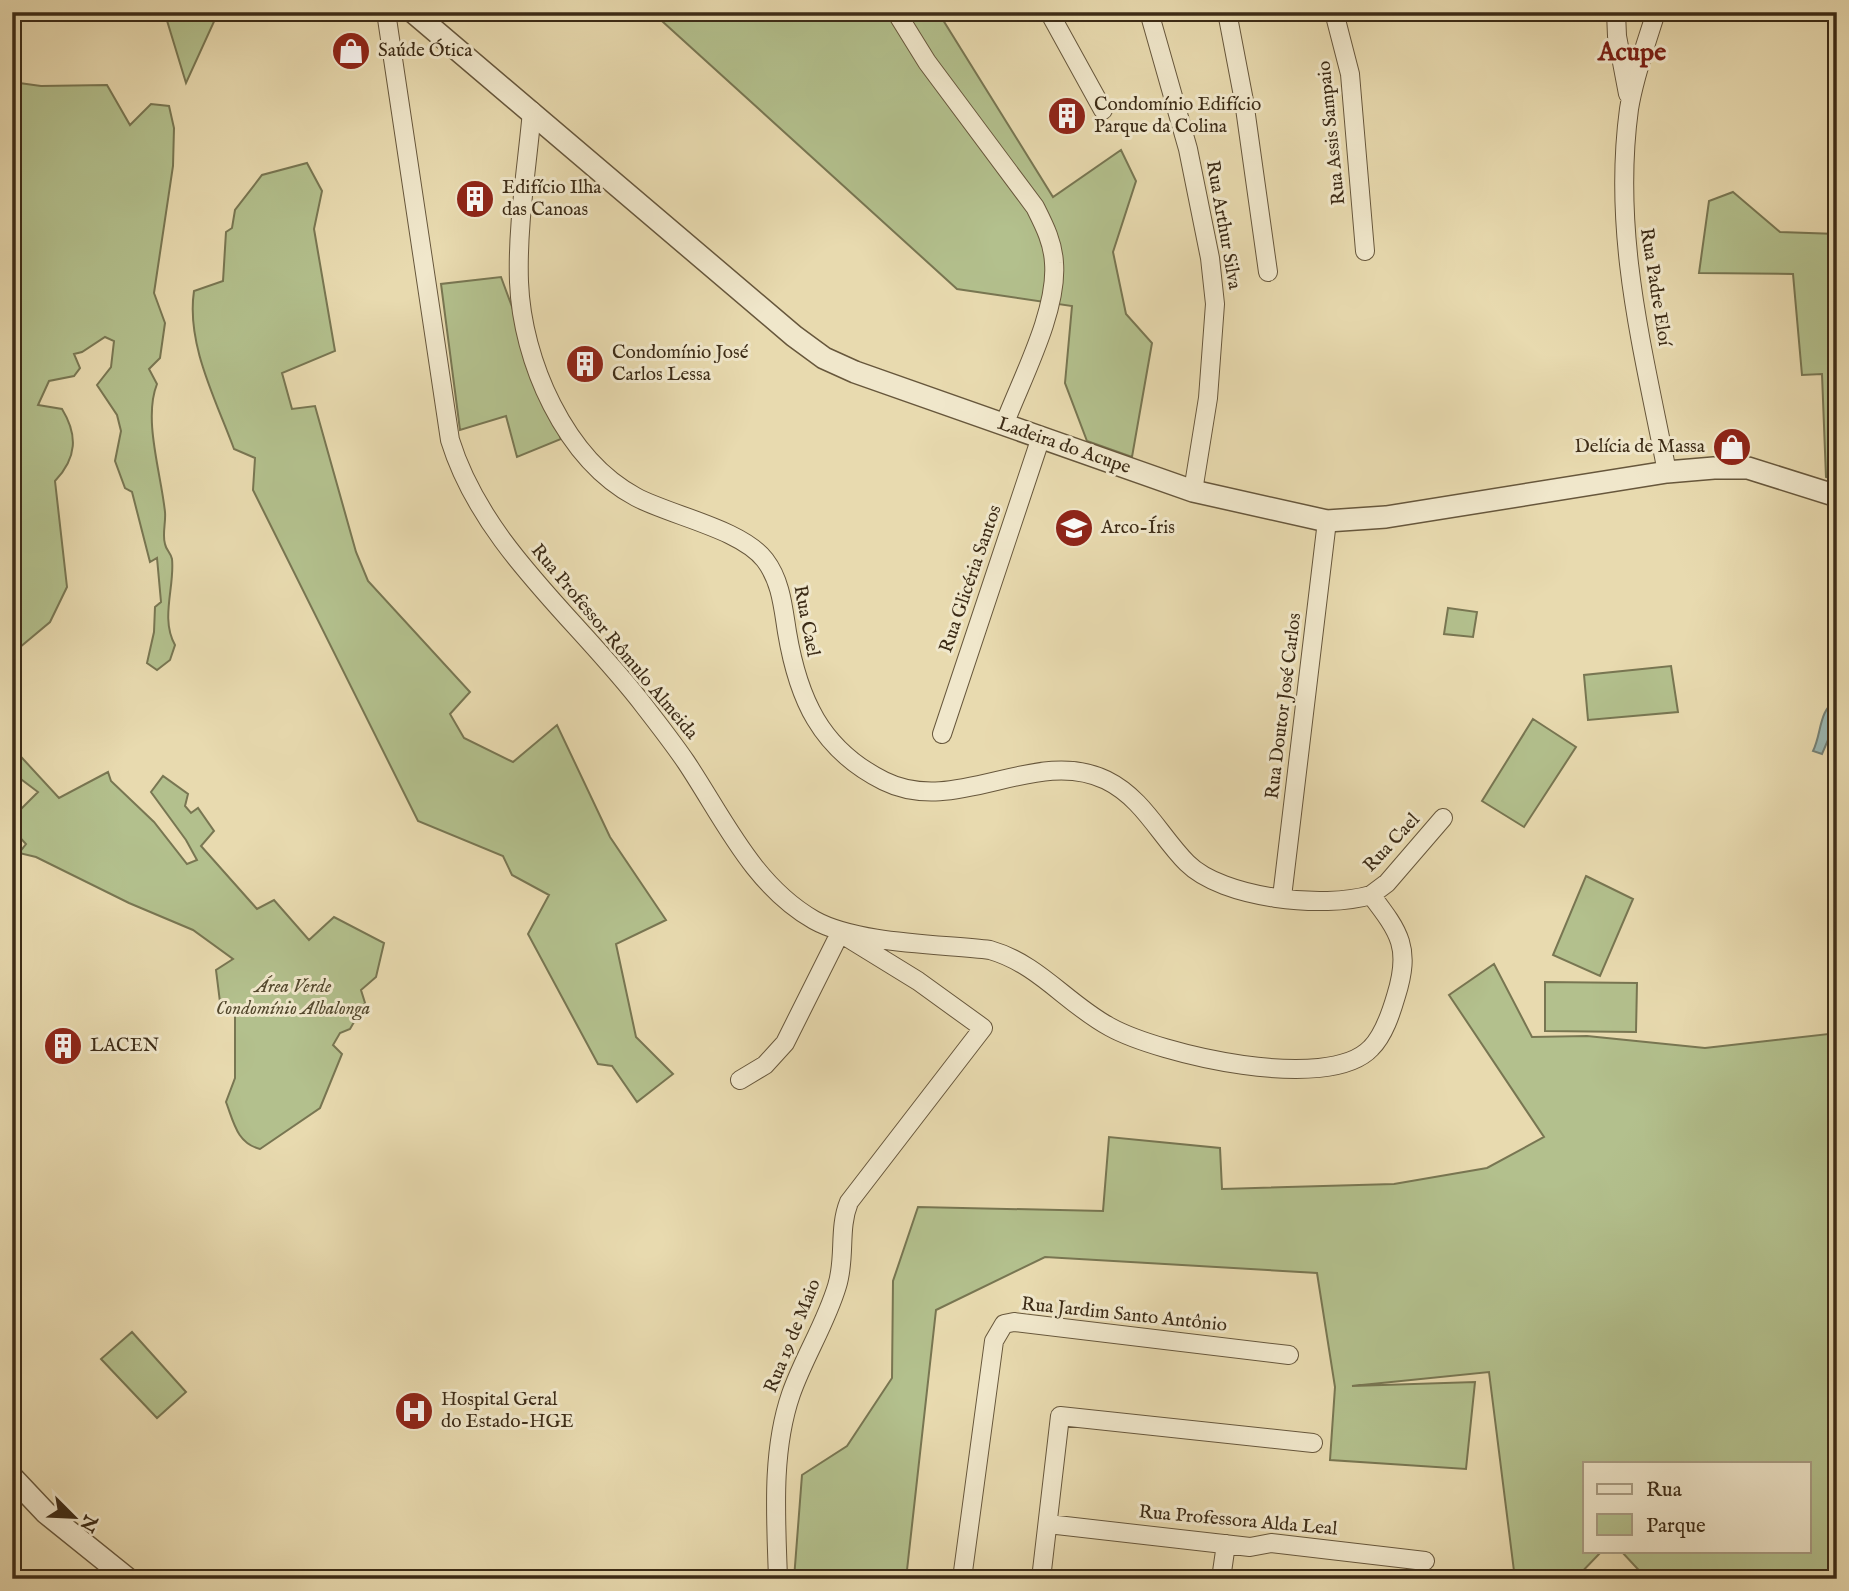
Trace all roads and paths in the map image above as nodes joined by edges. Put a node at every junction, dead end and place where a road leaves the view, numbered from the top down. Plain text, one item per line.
1 (386, 12) edge
2 (413, 12) edge
3 (896, 12) edge
4 (1049, 12) edge
5 (1149, 12) edge
6 (1227, 12) edge
7 (1334, 12) edge
8 (1616, 12) edge
9 (1656, 12) edge
10 (1629, 108) junction
11 (1103, 110) dead end
12 (532, 111) junction
13 (1365, 251) dead end
14 (1268, 272) dead end
15 (1004, 425) junction
16 (1041, 437) junction
17 (1667, 472) junction
18 (1193, 491) junction
19 (1837, 496) edge
20 (1327, 521) junction
21 (942, 734) dead end
22 (1443, 818) dead end
23 (1371, 895) junction
24 (1282, 897) junction
25 (840, 933) junction
26 (740, 1080) dead end
27 (1290, 1355) dead end
28 (1313, 1443) dead end
29 (12, 1477) edge
30 (12, 1494) edge
31 (46, 1513) junction
32 (1048, 1524) junction
33 (1226, 1544) junction
34 (1425, 1561) dead end
35 (128, 1579) edge
36 (778, 1579) edge
37 (962, 1579) edge
38 (1041, 1579) edge
39 (1221, 1579) edge

1 - 25 street, Rua Professor Rômulo Almeida
2 - 12 street, Ladeira do Acupe
3 - 15 street
4 - 11 street
5 - 18 street, Rua Arthur Silva
6 - 14 street
7 - 13 street, Rua Assis Sampaio
8 - 10 street, Rua Padre Eloí
9 - 10 street, Rua Padre Eloí
10 - 17 street, Rua Padre Eloí
12 - 15 street, Ladeira do Acupe
12 - 24 street, Rua Cael
15 - 16 street, Ladeira do Acupe
16 - 18 street, Ladeira do Acupe
16 - 21 street, Rua Glicéria Santos
17 - 19 street, Ladeira do Acupe
17 - 20 street, Ladeira do Acupe
18 - 20 street, Ladeira do Acupe
20 - 24 street, Rua Doutor José Carlos
22 - 23 street, Rua Cael
23 - 24 street
23 - 25 street, Rua Professor Rômulo Almeida
25 - 26 street
25 - 36 street, Rua 19 de Maio
27 - 37 street, Rua Jardim Santo Antônio
28 - 32 street
29 - 31 street
30 - 31 street
31 - 35 street
32 - 33 street, Rua Professora Alda Leal
32 - 38 street
33 - 34 street, Rua Professora Alda Leal
33 - 39 street

